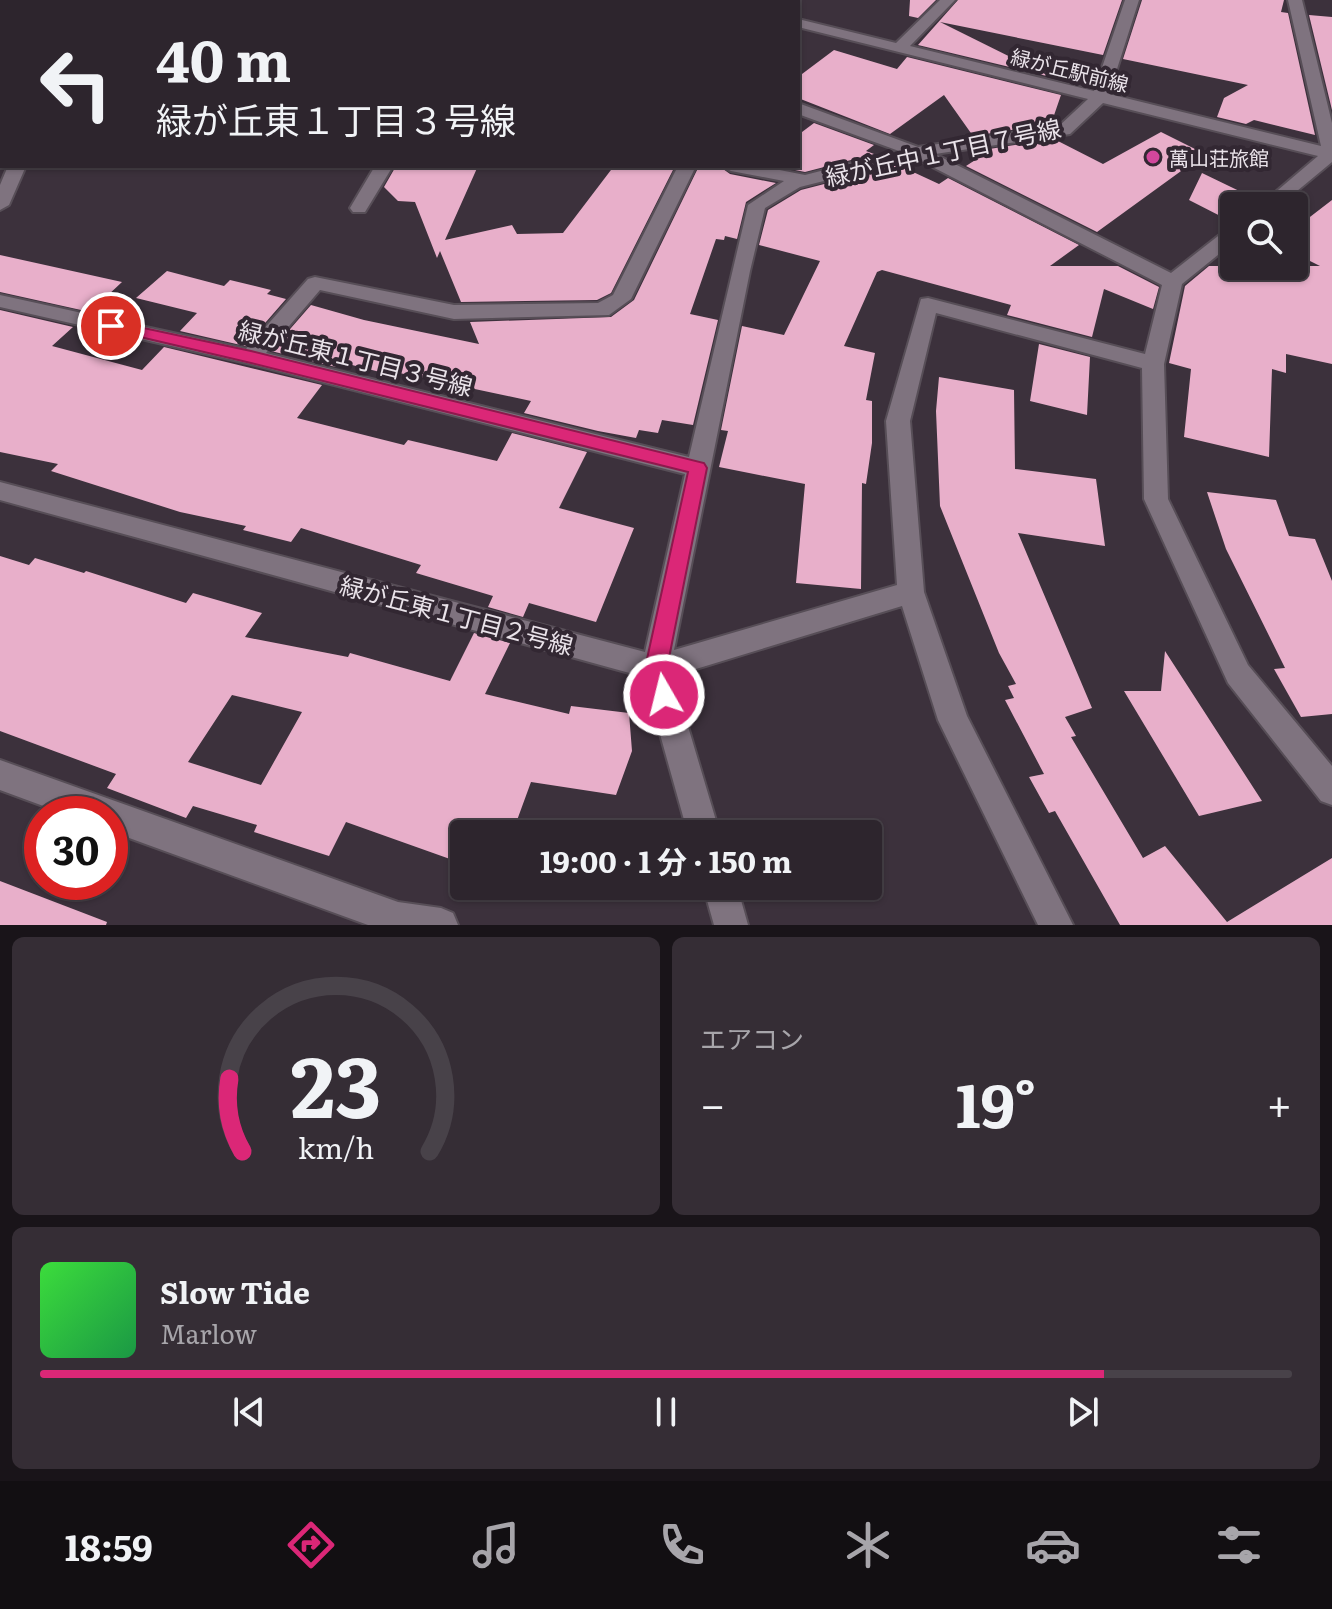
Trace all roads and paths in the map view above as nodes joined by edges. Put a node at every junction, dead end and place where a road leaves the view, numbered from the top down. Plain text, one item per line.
1 (948, 0) edge
2 (1132, 0) edge
3 (1295, 0) edge
4 (800, 23) edge
5 (899, 48) junction
6 (1100, 97) junction
7 (800, 109) edge
8 (917, 152) junction
9 (1332, 154) edge
10 (16, 168) edge
11 (383, 168) edge
12 (686, 168) edge
13 (742, 168) edge
14 (805, 180) junction
15 (1285, 192) edge
16 (0, 205) edge
17 (359, 208) dead end
18 (1220, 244) edge
19 (1173, 282) junction
20 (0, 301) edge
21 (251, 357) junction
22 (1153, 364) junction
23 (698, 468) junction
24 (0, 491) edge
25 (911, 592) junction
26 (656, 668) junction
27 (0, 775) edge
28 (1332, 790) edge
29 (59, 796) edge
30 (700, 820) edge
31 (128, 821) edge
32 (724, 900) edge
33 (441, 925) edge
34 (731, 925) edge
35 (1056, 925) edge

1 - 5 street
2 - 6 street
3 - 9 street
4 - 5 street, 緑が丘駅前線
5 - 6 street, 緑が丘駅前線
6 - 8 street, 緑が丘中１丁目７号線
6 - 9 street, 緑が丘駅前線
7 - 8 street
8 - 14 street, 緑が丘中１丁目７号線
8 - 19 street
9 - 15 street
10 - 16 street
11 - 17 street
12 - 21 street
13 - 14 street
14 - 23 street, 緑が丘中１丁目７号線
18 - 19 street
19 - 22 street
20 - 21 street, 緑が丘東１丁目３号線
21 - 23 street, 緑が丘東１丁目３号線
22 - 25 street
22 - 28 street
23 - 26 street, 緑が丘中１丁目７号線
24 - 26 street, 緑が丘東１丁目２号線
25 - 26 street
25 - 35 street
26 - 30 street, 緑が丘中１丁目７号線
27 - 29 street
31 - 33 street
32 - 34 street

